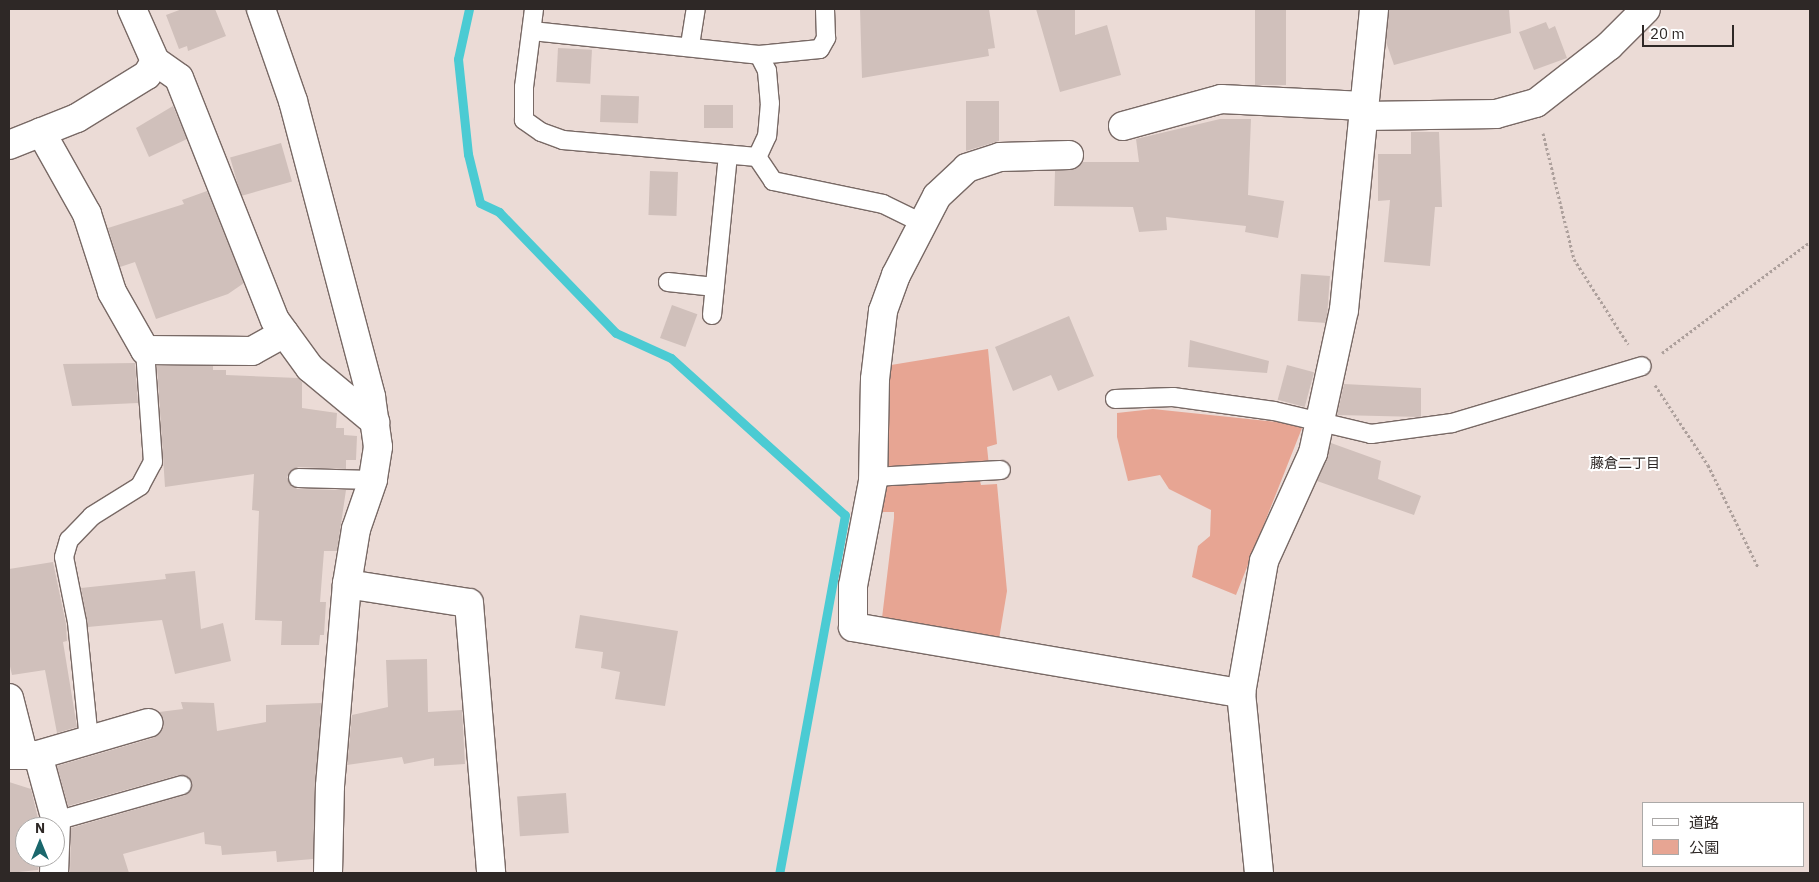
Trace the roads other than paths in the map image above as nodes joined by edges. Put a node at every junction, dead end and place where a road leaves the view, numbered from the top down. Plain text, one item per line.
1 (132, 9) edge
2 (261, 9) edge
3 (534, 9) edge
4 (696, 9) edge
5 (825, 9) edge
6 (1374, 9) edge
7 (1646, 9) edge
8 (532, 31) junction
9 (690, 45) junction
10 (760, 55) junction
11 (155, 61) junction
12 (1363, 111) junction
13 (1123, 126) dead end
14 (41, 132) junction
15 (9, 145) edge
16 (1069, 155) dead end
17 (728, 156) junction
18 (757, 156) junction
19 (922, 223) junction
20 (668, 282) dead end
21 (715, 287) junction
22 (712, 315) dead end
23 (284, 333) junction
24 (145, 350) junction
25 (1642, 366) road end
26 (1115, 399) dead end
27 (374, 422) junction
28 (1319, 423) junction
29 (1001, 470) dead end
30 (873, 477) junction
31 (298, 478) dead end
32 (373, 480) junction
33 (347, 584) junction
34 (1241, 693) junction
35 (9, 698) edge
36 (148, 723) dead end
37 (89, 740) junction
38 (23, 755) edge
39 (182, 785) dead end
40 (54, 817) edge
41 (65, 818) edge
42 (328, 873) edge
43 (491, 873) edge
44 (1259, 873) edge

1 - 11 street
2 - 27 street
3 - 8 lane
4 - 9 lane
5 - 10 lane
6 - 12 street
7 - 12 street
8 - 9 lane
8 - 17 lane
9 - 10 lane
10 - 18 lane
11 - 14 street
11 - 23 street
12 - 13 street
12 - 28 street
14 - 15 street
14 - 24 street
16 - 19 street
17 - 18 lane
17 - 21 lane
18 - 19 lane
19 - 30 street
20 - 21 lane
21 - 22 lane
23 - 24 street
23 - 27 street
24 - 37 lane
25 - 28 lane
26 - 28 lane
27 - 32 street
28 - 34 street
29 - 30 lane
30 - 34 street
31 - 32 lane
32 - 33 street
33 - 42 street
33 - 43 street
34 - 44 street
35 - 38 street
36 - 37 street
37 - 38 street
38 - 40 street
39 - 41 lane

